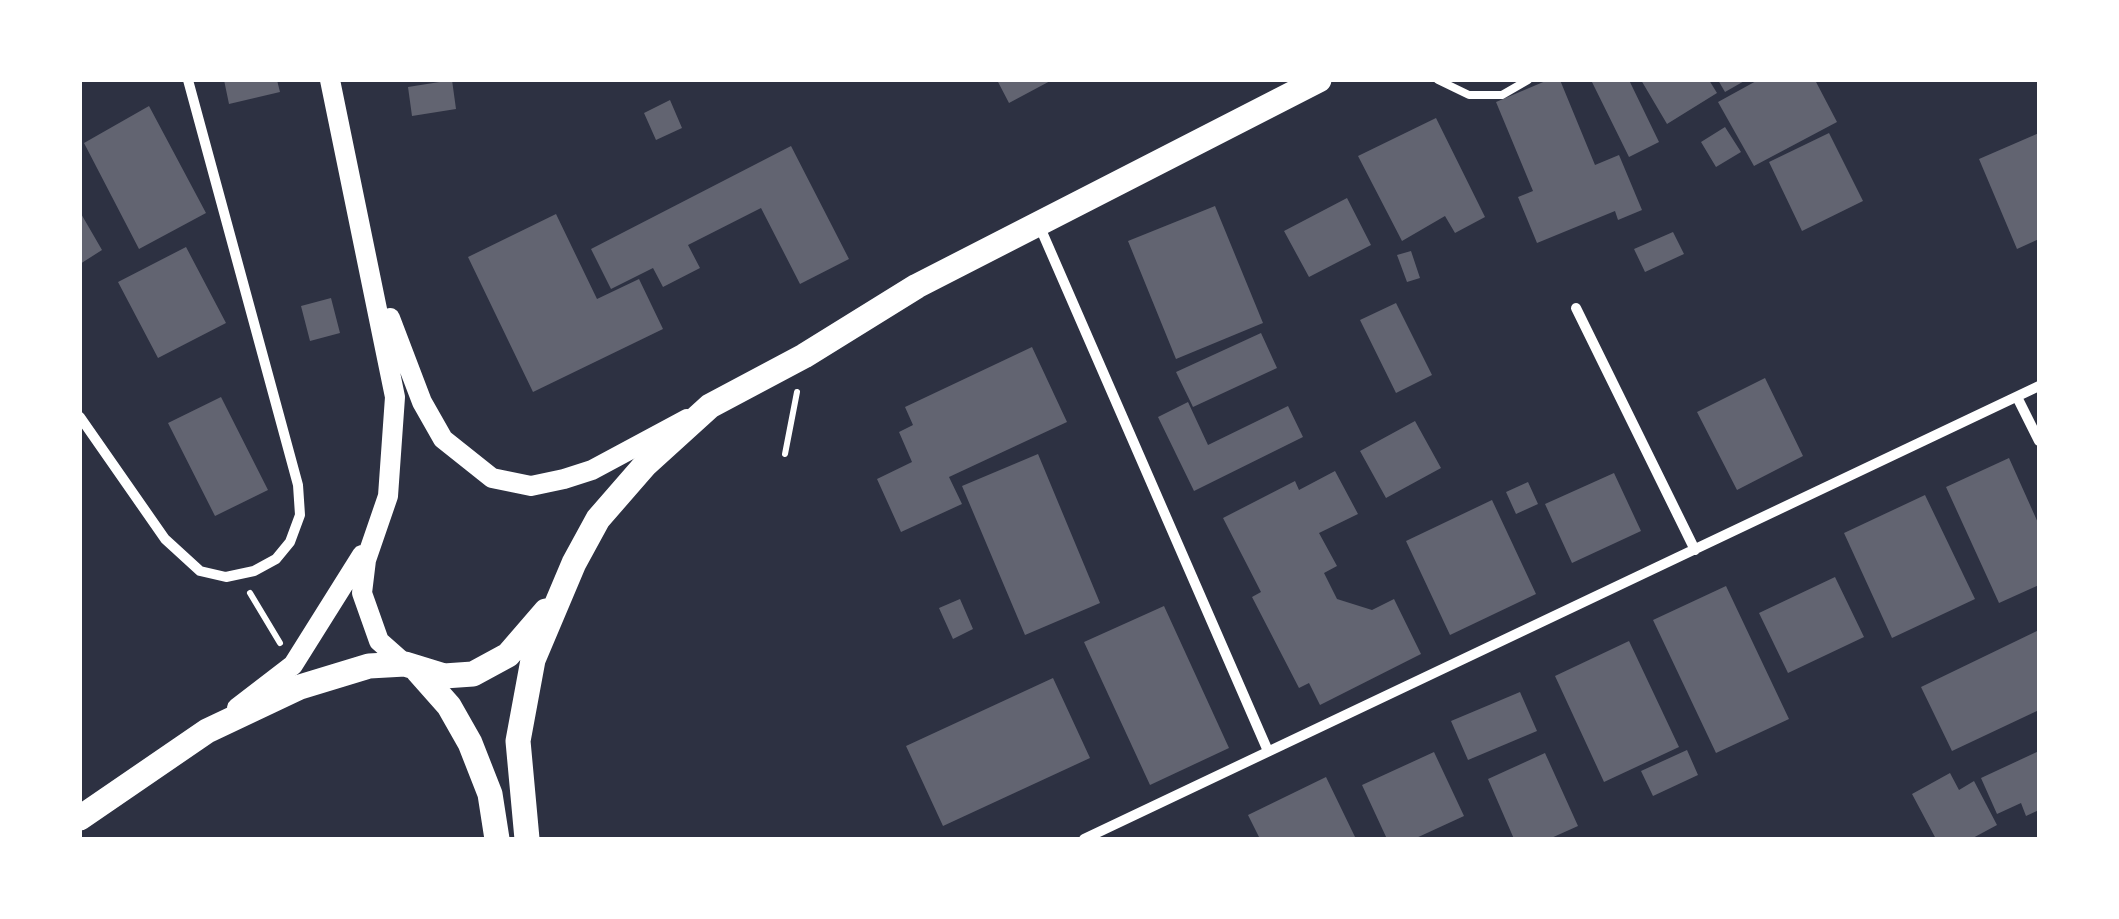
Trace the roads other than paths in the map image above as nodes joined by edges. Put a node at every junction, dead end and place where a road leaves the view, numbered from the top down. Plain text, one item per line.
1 (188, 80) edge
2 (330, 80) edge
3 (1319, 80) edge
4 (1438, 80) edge
5 (1528, 80) edge
6 (1038, 223) junction
7 (368, 254) junction
8 (1576, 308) dead end
9 (2039, 386) edge
10 (2017, 397) junction
11 (710, 406) junction
12 (80, 417) edge
13 (2039, 441) edge
14 (375, 531) junction
15 (1694, 550) junction
16 (564, 587) junction
17 (410, 667) junction
18 (207, 731) junction
19 (1268, 751) junction
20 (80, 818) edge
21 (497, 839) edge
22 (527, 839) edge
23 (1084, 839) edge

1 - 12 street
2 - 7 main road
3 - 6 main road
4 - 5 lane
6 - 11 main road
6 - 19 street
7 - 11 main road
7 - 14 main road
8 - 15 street
9 - 10 street
10 - 13 street
10 - 15 street
11 - 16 main road
14 - 17 main road
14 - 18 main road
15 - 19 street
16 - 17 main road
16 - 22 main road
17 - 18 main road
17 - 21 main road
18 - 20 main road
19 - 23 street

